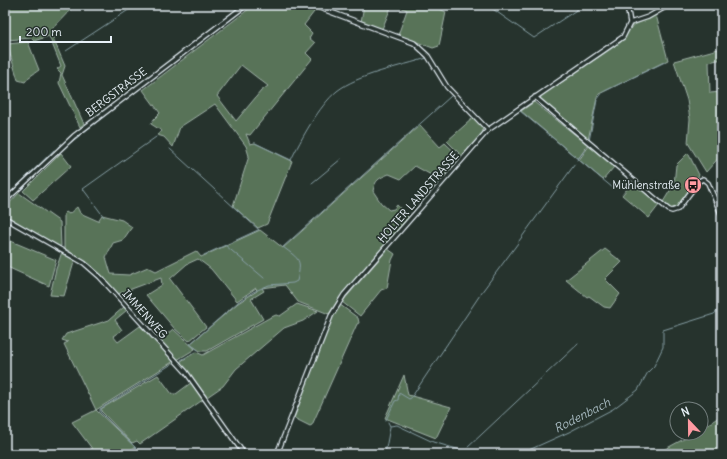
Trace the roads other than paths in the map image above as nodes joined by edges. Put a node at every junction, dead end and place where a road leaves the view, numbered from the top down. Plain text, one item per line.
1 (246, 5) edge
2 (312, 5) edge
3 (627, 5) edge
4 (668, 5) edge
5 (630, 23) junction
6 (535, 98) junction
7 (488, 130) junction
8 (5, 202) edge
9 (722, 216) edge
10 (5, 218) edge
11 (244, 454) edge
12 (277, 454) edge

1 - 8 street, BERGSTRASSE
2 - 7 street
3 - 5 street
4 - 5 street
5 - 6 street, HOLTER LANDSTRASSE
6 - 7 street, HOLTER LANDSTRASSE
6 - 9 street
7 - 12 street, HOLTER LANDSTRASSE
10 - 11 street, IMMENWEG

